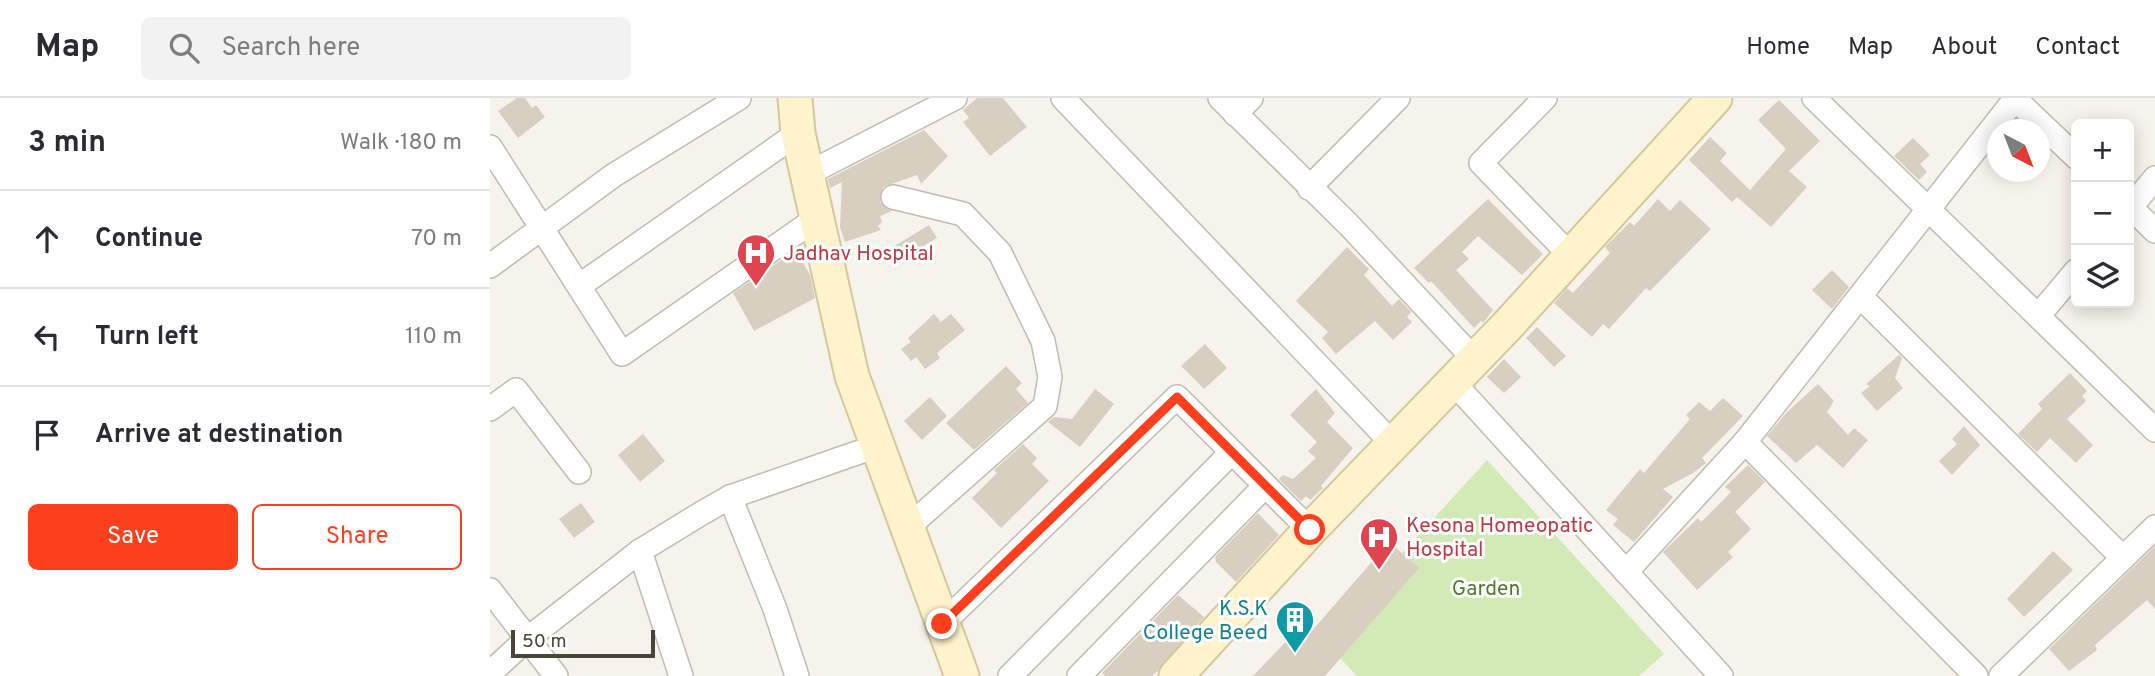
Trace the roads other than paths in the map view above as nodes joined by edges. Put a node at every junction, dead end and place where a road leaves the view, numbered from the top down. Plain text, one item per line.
1 (739, 98) edge
2 (795, 98) edge
3 (955, 98) edge
4 (1063, 98) edge
5 (1398, 98) edge
6 (1545, 98) edge
7 (1715, 98) edge
8 (1814, 98) edge
9 (2015, 98) edge
10 (1235, 103) edge
11 (797, 133) junction
12 (2071, 152) edge
13 (493, 159) edge
14 (807, 174) junction
15 (2155, 178) edge
16 (1309, 188) junction
17 (893, 197) dead end
18 (2134, 202) edge
19 (1927, 209) junction
20 (2134, 212) edge
21 (817, 218) junction
22 (541, 226) junction
23 (2155, 231) edge
24 (1572, 256) junction
25 (490, 266) edge
26 (2071, 277) edge
27 (579, 286) junction
28 (1861, 298) junction
29 (2038, 316) junction
30 (1464, 371) junction
31 (490, 409) edge
32 (2153, 424) edge
33 (1745, 442) junction
34 (1393, 444) junction
35 (877, 446) junction
36 (1232, 452) junction
37 (579, 472) dead end
38 (1265, 486) junction
39 (730, 497) junction
40 (2155, 527) edge
41 (906, 529) junction
42 (1310, 530) junction
43 (640, 551) junction
44 (2123, 558) junction
45 (1626, 572) junction
46 (490, 590) edge
47 (942, 624) junction
48 (526, 639) junction
49 (490, 673) edge
50 (556, 676) edge
51 (681, 676) edge
52 (797, 676) edge
53 (962, 676) edge
54 (1010, 676) edge
55 (1079, 676) edge
56 (1176, 676) edge
57 (1721, 676) edge
58 (1976, 676) edge
59 (2000, 676) edge

1 - 22 street
2 - 11 street
3 - 14 street
4 - 34 street
5 - 16 street
6 - 24 street
7 - 24 street
8 - 19 street
9 - 12 street
9 - 19 street
10 - 16 street
11 - 14 street
11 - 27 street
13 - 22 street
14 - 21 street
15 - 18 street
16 - 30 street
17 - 41 street
19 - 28 street
19 - 29 street
20 - 23 street
21 - 27 street
21 - 35 street
22 - 25 street
22 - 27 street
24 - 30 street
26 - 29 street
28 - 33 street
28 - 44 street
29 - 32 street
30 - 34 street
30 - 45 street
31 - 37 street
33 - 45 street
33 - 58 street
34 - 42 street
35 - 39 street
35 - 41 street
36 - 38 street
36 - 47 street
36 - 54 street
38 - 42 street
38 - 55 street
39 - 43 street
39 - 52 street
40 - 44 street
41 - 47 street
42 - 56 street
43 - 48 street
43 - 51 street
44 - 59 street
45 - 57 street
46 - 48 street
47 - 53 street
48 - 49 street
48 - 50 street

